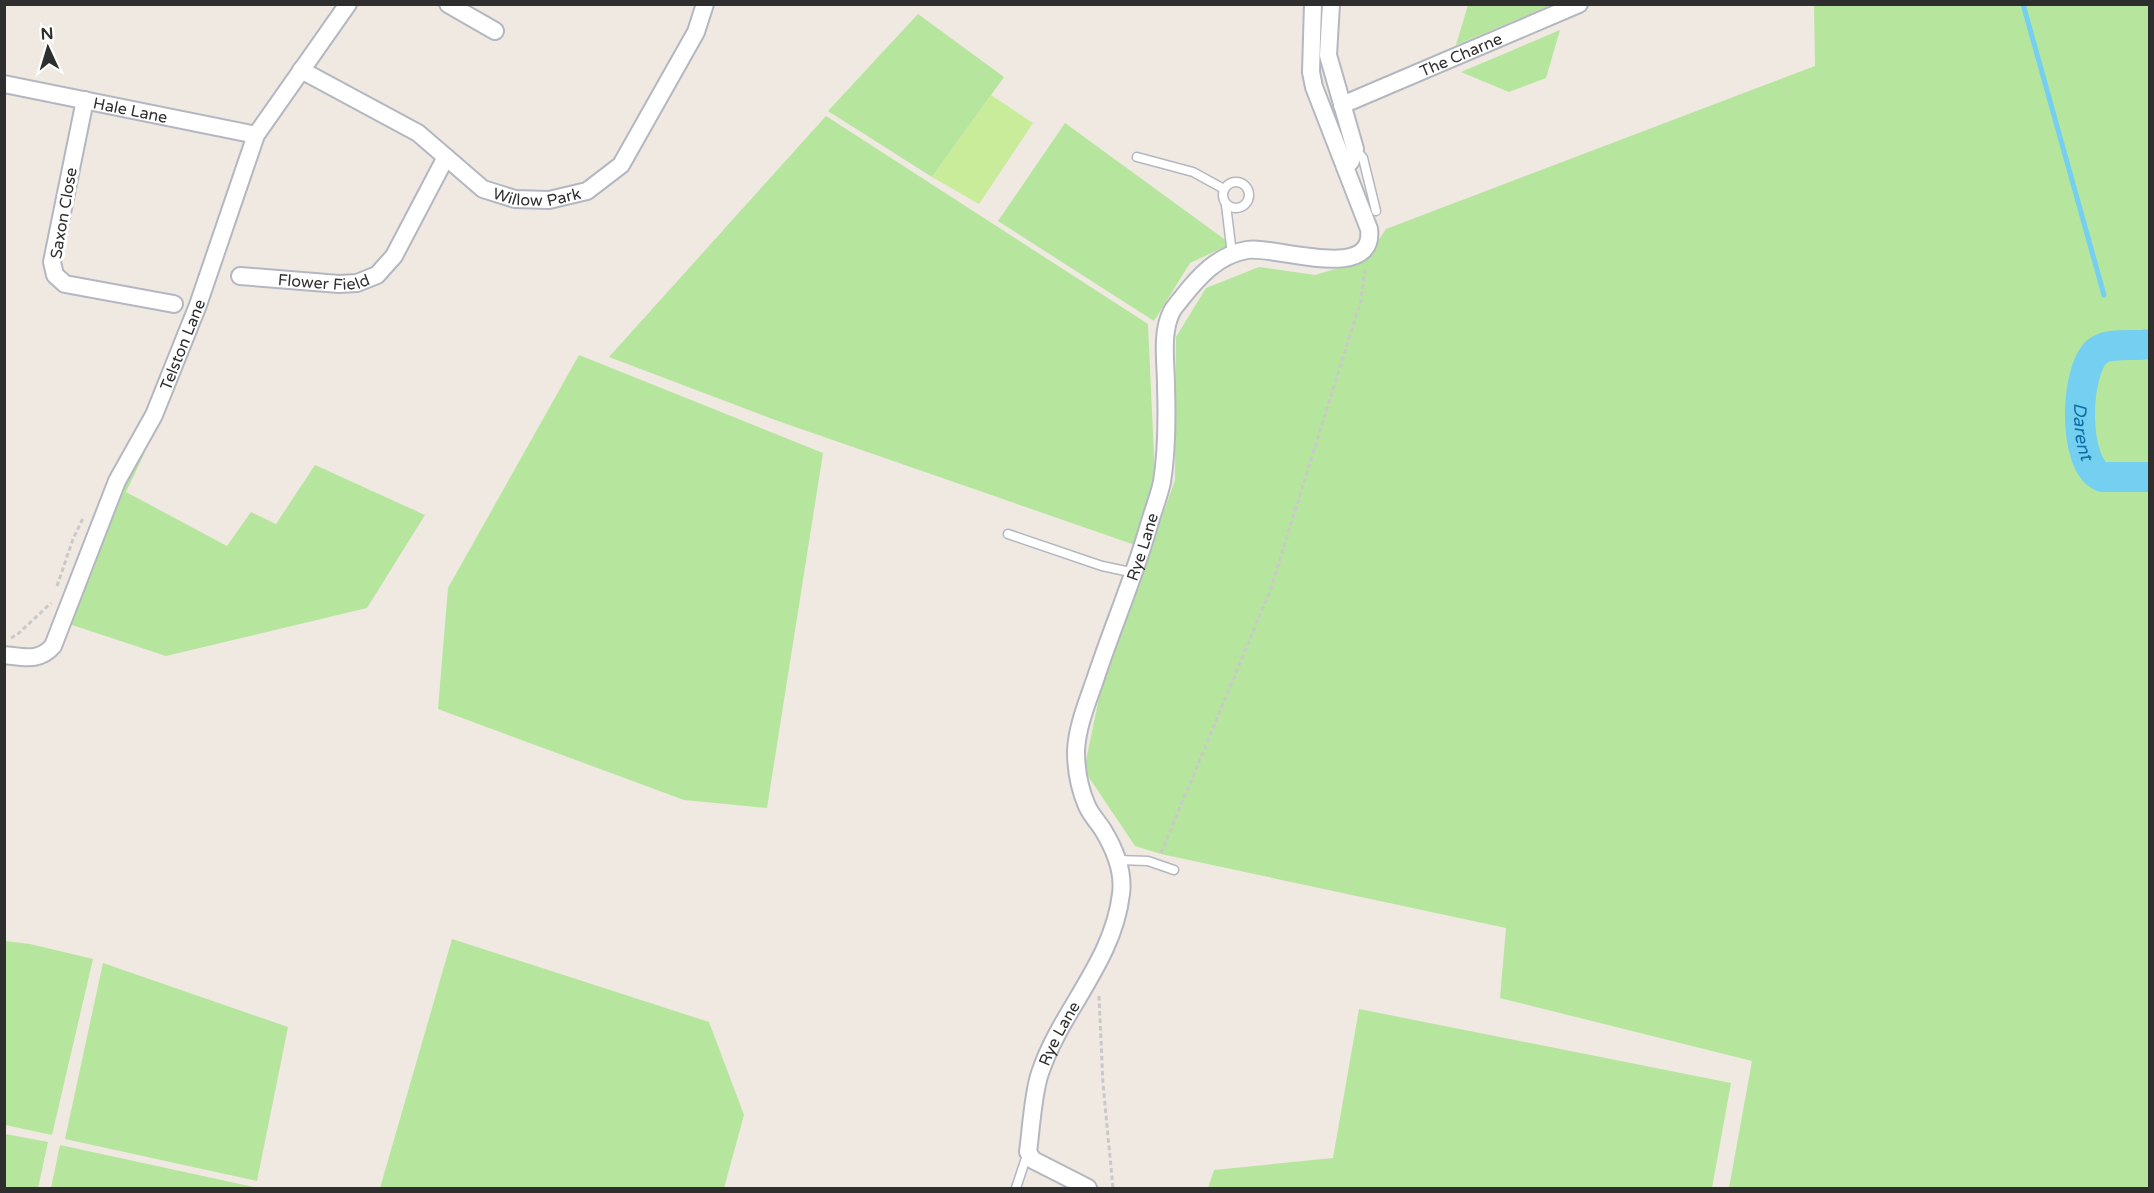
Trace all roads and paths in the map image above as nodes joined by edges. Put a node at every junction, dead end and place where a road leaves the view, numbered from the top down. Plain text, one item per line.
1 (348, 4) edge
2 (448, 4) edge
3 (705, 4) edge
4 (1313, 4) edge
5 (1331, 4) edge
6 (1579, 4) edge
7 (495, 31) dead end
8 (301, 70) junction
9 (4, 84) edge
10 (85, 100) junction
11 (1342, 105) junction
12 (256, 135) junction
13 (1355, 149) junction
14 (446, 157) junction
15 (1137, 157) dead end
16 (1345, 167) junction
17 (1224, 189) junction
18 (1226, 205) junction
19 (1376, 211) dead end
20 (1364, 249) junction
21 (1232, 254) junction
22 (240, 276) dead end
23 (174, 304) dead end
24 (86, 512) dead end
25 (1008, 534) dead end
26 (1135, 573) junction
27 (4, 642) edge
28 (4, 655) edge
29 (1118, 860) junction
30 (1148, 861) junction
31 (1174, 870) dead end
32 (1098, 966) junction
33 (1028, 1152) junction
34 (1016, 1188) edge
35 (1088, 1188) edge
36 (1113, 1188) edge

1 - 8 street, Telston Lane
2 - 7 street
3 - 14 street, Willow Park
4 - 16 street
5 - 11 street
6 - 11 street, The Charne
8 - 12 street, Telston Lane
8 - 14 street, Willow Park
9 - 10 street, Hale Lane
10 - 12 street, Hale Lane
10 - 23 street, Saxon Close
11 - 13 street
12 - 28 street, Telston Lane
13 - 16 street
13 - 19 lane
14 - 22 street, Flower Field
15 - 17 lane
16 - 20 street
17 - 18 lane
17 - 18 lane
18 - 21 lane
20 - 21 street, Rye Lane
20 - 30 path
21 - 26 street, Rye Lane
24 - 27 path
25 - 26 lane
26 - 29 street, Rye Lane
29 - 30 lane
29 - 32 street, Rye Lane
30 - 31 lane
32 - 33 street, Rye Lane
32 - 36 path
33 - 34 lane
33 - 35 street

